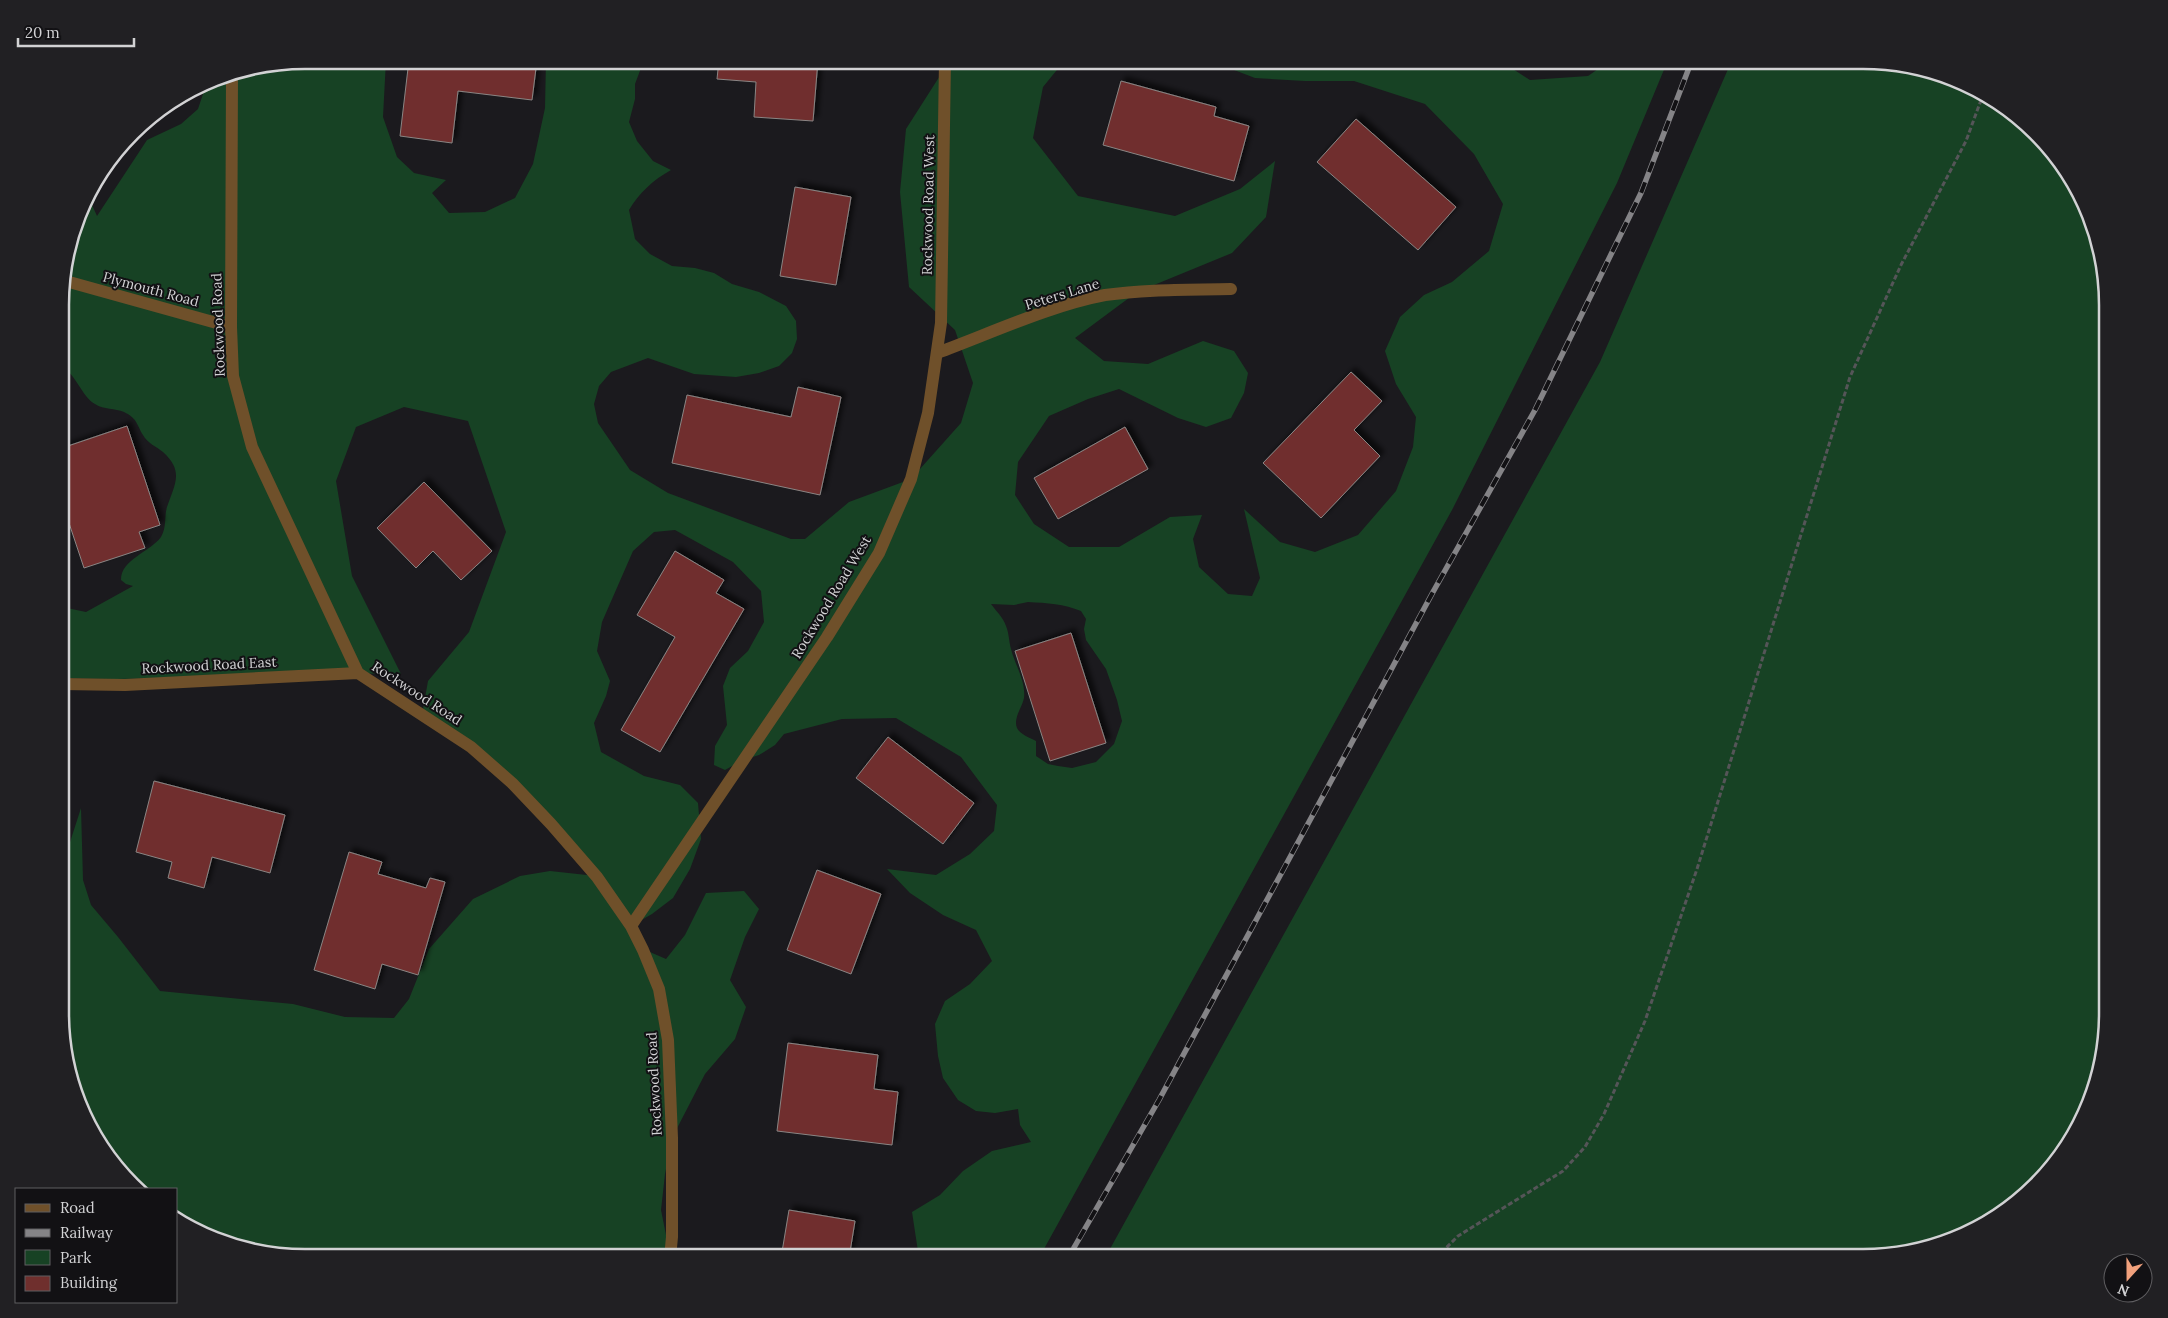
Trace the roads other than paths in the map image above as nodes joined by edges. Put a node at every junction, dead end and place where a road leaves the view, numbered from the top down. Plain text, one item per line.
1 (945, 69) edge
2 (232, 80) edge
3 (70, 282) edge
4 (1231, 289) dead end
5 (231, 327) junction
6 (937, 353) junction
7 (358, 673) junction
8 (69, 684) edge
9 (631, 926) junction
10 (671, 1249) edge

1 - 6 street, Rockwood Road West
2 - 5 street, Rockwood Road
3 - 5 street, Plymouth Road
4 - 6 street, Peters Lane
5 - 7 street, Rockwood Road
6 - 9 street, Rockwood Road West
7 - 8 street, Rockwood Road East
7 - 9 street, Rockwood Road
9 - 10 street, Rockwood Road

